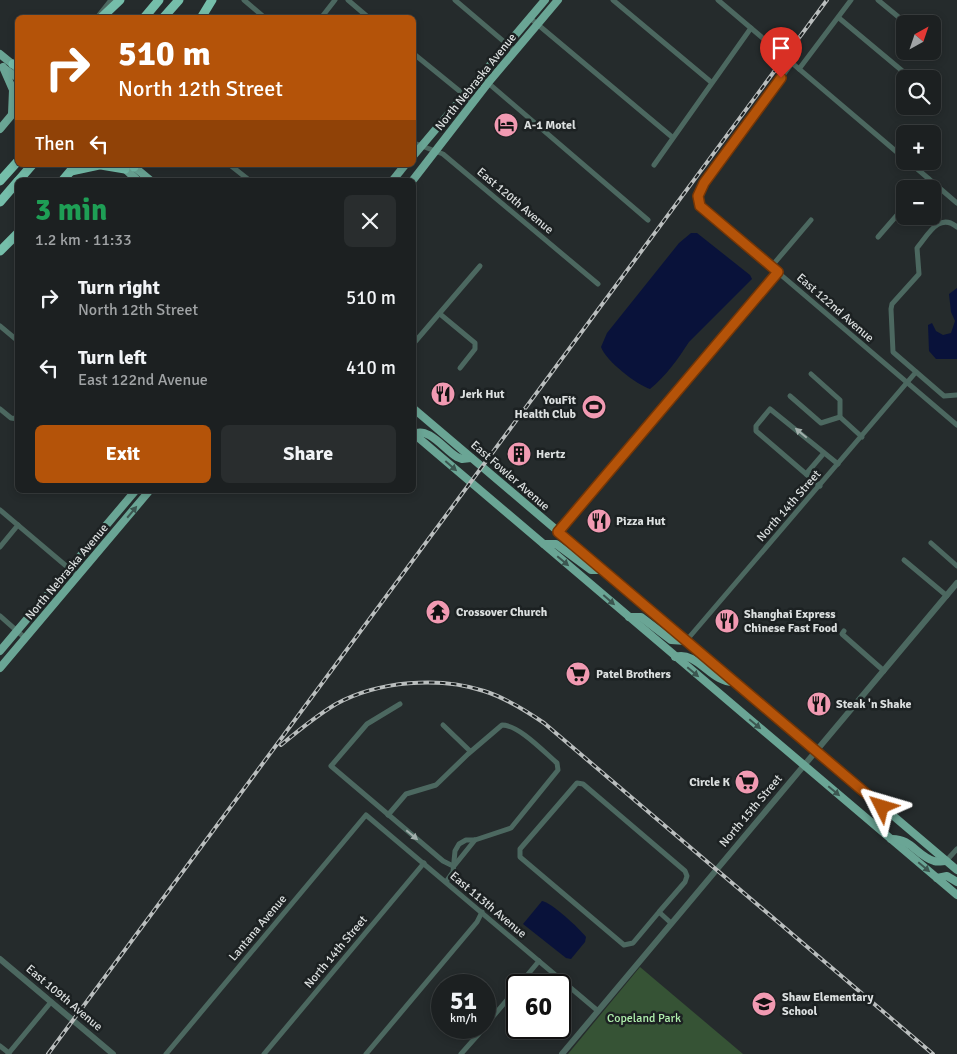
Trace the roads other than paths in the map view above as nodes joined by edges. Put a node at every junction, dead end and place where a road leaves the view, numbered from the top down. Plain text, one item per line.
1 (111, 0) edge
2 (120, 0) edge
3 (159, 0) edge
4 (179, 0) edge
5 (212, 0) edge
6 (244, 0) edge
7 (335, 0) edge
8 (348, 0) edge
9 (455, 0) edge
10 (545, 0) edge
11 (558, 0) edge
12 (613, 0) edge
13 (718, 0) edge
14 (851, 0) edge
15 (878, 0) edge
16 (99, 15) edge
17 (104, 15) edge
18 (146, 15) edge
19 (166, 15) edge
20 (203, 15) edge
21 (261, 15) edge
22 (322, 15) edge
23 (366, 15) edge
24 (896, 15) edge
25 (530, 18) junction
26 (839, 18) junction
27 (537, 24) junction
28 (750, 28) junction
29 (507, 45) junction
30 (515, 51) junction
31 (0, 54) edge
32 (416, 56) edge
33 (792, 63) junction
34 (15, 65) edge
35 (1, 66) edge
36 (799, 69) junction
37 (901, 70) edge
38 (15, 76) edge
39 (480, 76) junction
40 (711, 82) junction
41 (488, 83) junction
42 (464, 96) junction
43 (473, 102) junction
44 (15, 111) edge
45 (0, 129) edge
46 (672, 137) junction
47 (417, 145) edge
48 (435, 151) junction
49 (896, 151) edge
50 (15, 164) edge
51 (654, 165) dead end
52 (30, 167) edge
53 (130, 167) edge
54 (130, 167) edge
55 (232, 167) edge
56 (403, 167) edge
57 (73, 168) edge
58 (918, 170) edge
59 (21, 178) edge
60 (65, 178) edge
61 (136, 178) edge
62 (147, 178) edge
63 (246, 178) edge
64 (395, 178) edge
65 (414, 178) edge
66 (929, 179) joint
67 (0, 181) edge
68 (15, 184) edge
69 (0, 202) edge
70 (957, 203) edge
71 (896, 216) edge
72 (648, 220) dead end
73 (811, 220) dead end
74 (957, 227) edge
75 (15, 236) edge
76 (878, 237) dead end
77 (0, 251) edge
78 (480, 266) dead end
79 (771, 266) junction
80 (778, 272) junction
81 (598, 284) dead end
82 (440, 314) junction
83 (0, 326) edge
84 (15, 338) edge
85 (416, 341) edge
86 (460, 368) dead end
87 (916, 372) junction
88 (811, 374) dead end
89 (906, 383) junction
90 (957, 395) edge
91 (790, 396) dead end
92 (0, 409) edge
93 (416, 413) edge
94 (840, 417) junction
95 (15, 419) edge
96 (957, 425) edge
97 (416, 433) edge
98 (416, 436) edge
99 (862, 437) junction
100 (824, 452) junction
101 (471, 458) junction
102 (838, 464) junction
103 (806, 474) junction
104 (820, 486) junction
105 (134, 493) edge
106 (145, 493) edge
107 (0, 510) edge
108 (18, 525) junction
109 (558, 532) junction
110 (544, 544) junction
111 (931, 544) dead end
112 (0, 547) edge
113 (904, 560) dead end
114 (76, 562) junction
115 (957, 566) edge
116 (69, 569) junction
117 (84, 569) junction
118 (602, 570) junction
119 (78, 576) junction
120 (957, 583) edge
121 (947, 596) junction
122 (0, 616) edge
123 (629, 617) junction
124 (17, 631) junction
125 (844, 631) dead end
126 (25, 638) junction
127 (686, 641) junction
128 (0, 651) edge
129 (675, 657) junction
130 (0, 668) edge
131 (884, 671) junction
132 (735, 682) junction
133 (400, 704) dead end
134 (443, 725) dead end
135 (470, 751) junction
136 (816, 751) junction
137 (804, 766) junction
138 (366, 815) joint
139 (388, 815) junction
140 (891, 839) junction
141 (475, 840) junction
142 (957, 849) edge
143 (946, 862) junction
144 (424, 863) junction
145 (453, 866) junction
146 (957, 870) edge
147 (937, 878) junction
148 (446, 882) junction
149 (957, 882) edge
150 (957, 895) edge
151 (482, 912) junction
152 (659, 912) junction
153 (672, 923) junction
154 (0, 959) edge
155 (539, 961) junction
156 (528, 974) edge
157 (506, 1000) edge
158 (51, 1002) junction
159 (598, 1011) junction
160 (496, 1013) edge
161 (474, 1039) edge
162 (0, 1046) edge
163 (8, 1054) edge
164 (113, 1054) edge
165 (166, 1054) edge
166 (264, 1054) edge
167 (366, 1054) edge
168 (462, 1054) edge
169 (562, 1054) edge

1 - 16 street
2 - 17 highway
3 - 18 highway
4 - 19 highway
5 - 20 highway
6 - 21 street
7 - 22 street
8 - 23 street
9 - 29 street
10 - 25 main road, North Nebraska Avenue
11 - 27 main road, North Nebraska Avenue
12 - 40 street
13 - 28 street
14 - 26 street
15 - 24 street
25 - 27 street
25 - 29 main road, North Nebraska Avenue
26 - 36 street
26 - 37 street
27 - 30 main road, North Nebraska Avenue
27 - 46 street
28 - 33 street
28 - 40 street
29 - 30 street
29 - 39 main road, North Nebraska Avenue
30 - 41 main road, North Nebraska Avenue
31 - 34 main road
32 - 42 street
33 - 36 street
33 - 79 street, East 122nd Avenue
35 - 38 main road
35 - 44 main road
36 - 49 street
39 - 41 street
39 - 42 main road, North Nebraska Avenue
40 - 46 street
41 - 43 main road, North Nebraska Avenue
41 - 72 street
42 - 43 street
42 - 47 main road, North Nebraska Avenue
43 - 48 main road, North Nebraska Avenue
44 - 45 main road
46 - 51 street
47 - 48 street, East 120th Avenue
48 - 65 main road, North Nebraska Avenue
48 - 81 street, East 120th Avenue
50 - 67 highway
52 - 59 highway
53 - 61 main road
54 - 62 main road
55 - 63 street
56 - 64 main road
57 - 60 highway
58 - 66 street
66 - 70 street
68 - 69 highway
71 - 76 street
73 - 79 street
74 - 87 street
75 - 77 highway
78 - 82 street
79 - 80 street, East 122nd Avenue
80 - 89 street, East 122nd Avenue
80 - 109 street
82 - 85 street
82 - 86 street
83 - 84 street
87 - 89 street, North 14th Street
87 - 90 street
88 - 94 street
89 - 96 street, East 122nd Avenue
89 - 99 street, North 14th Street
91 - 94 street
92 - 95 street
93 - 101 main road, East Fowler Avenue
94 - 99 street
97 - 101 main road
98 -> 110 main road
99 - 102 street, North 14th Street
100 - 102 street
100 - 103 street
100 -> 103 street
101 - 109 main road, East Fowler Avenue
102 - 104 street, North 14th Street
103 - 104 street
104 - 127 street, North 14th Street
105 - 114 main road, North Nebraska Avenue
117 -> 106 main road, North Nebraska Avenue
107 - 108 street
108 - 112 street
108 - 116 street
109 - 118 main road, East Fowler Avenue
110 - 118 main road
110 -> 123 main road
111 - 115 street
113 - 121 street
114 - 116 main road, North Nebraska Avenue
114 - 117 main road
116 - 119 street
116 - 124 main road, North Nebraska Avenue
117 - 119 main road, North Nebraska Avenue
118 - 127 main road, East Fowler Avenue
119 - 126 main road, North Nebraska Avenue
120 - 121 street, North 15th Street
121 - 131 street, North 15th Street
122 - 124 street
123 - 127 main road
123 - 129 main road
124 - 126 street
124 - 128 main road, North Nebraska Avenue
125 - 131 street
126 - 130 main road, North Nebraska Avenue
127 - 132 main road, East Fowler Avenue
129 - 132 main road
129 -> 137 main road
131 - 136 street, North 15th Street
132 - 136 main road, East Fowler Avenue
133 - 139 street
134 - 135 street
135 - 139 street
135 - 141 street
136 - 137 street, North 15th Street
136 - 143 main road, East Fowler Avenue
137 -> 140 main road
137 - 153 street, North 15th Street
138 - 144 street, East 113th Avenue
138 - 165 street, Lantana Avenue
139 -> 145 street
140 - 143 main road
140 -> 147 main road
141 - 145 street
141 - 145 street
142 - 143 street
143 - 146 main road, East Fowler Avenue
144 - 148 street, East 113th Avenue
144 - 166 street, North 14th Street
145 - 148 street
147 - 149 main road
147 - 150 main road
148 - 151 street, East 113th Avenue
151 - 155 street, East 113th Avenue
151 - 167 street
152 - 152 street
152 - 153 street
153 - 159 street, North 15th Street
154 - 158 street, East 109th Avenue
155 - 156 street
155 - 159 street, East 113th Avenue
157 - 160 street
158 - 163 street
158 - 164 street, East 109th Avenue
159 - 169 street, North 15th Street
161 - 168 street
162 - 163 street

